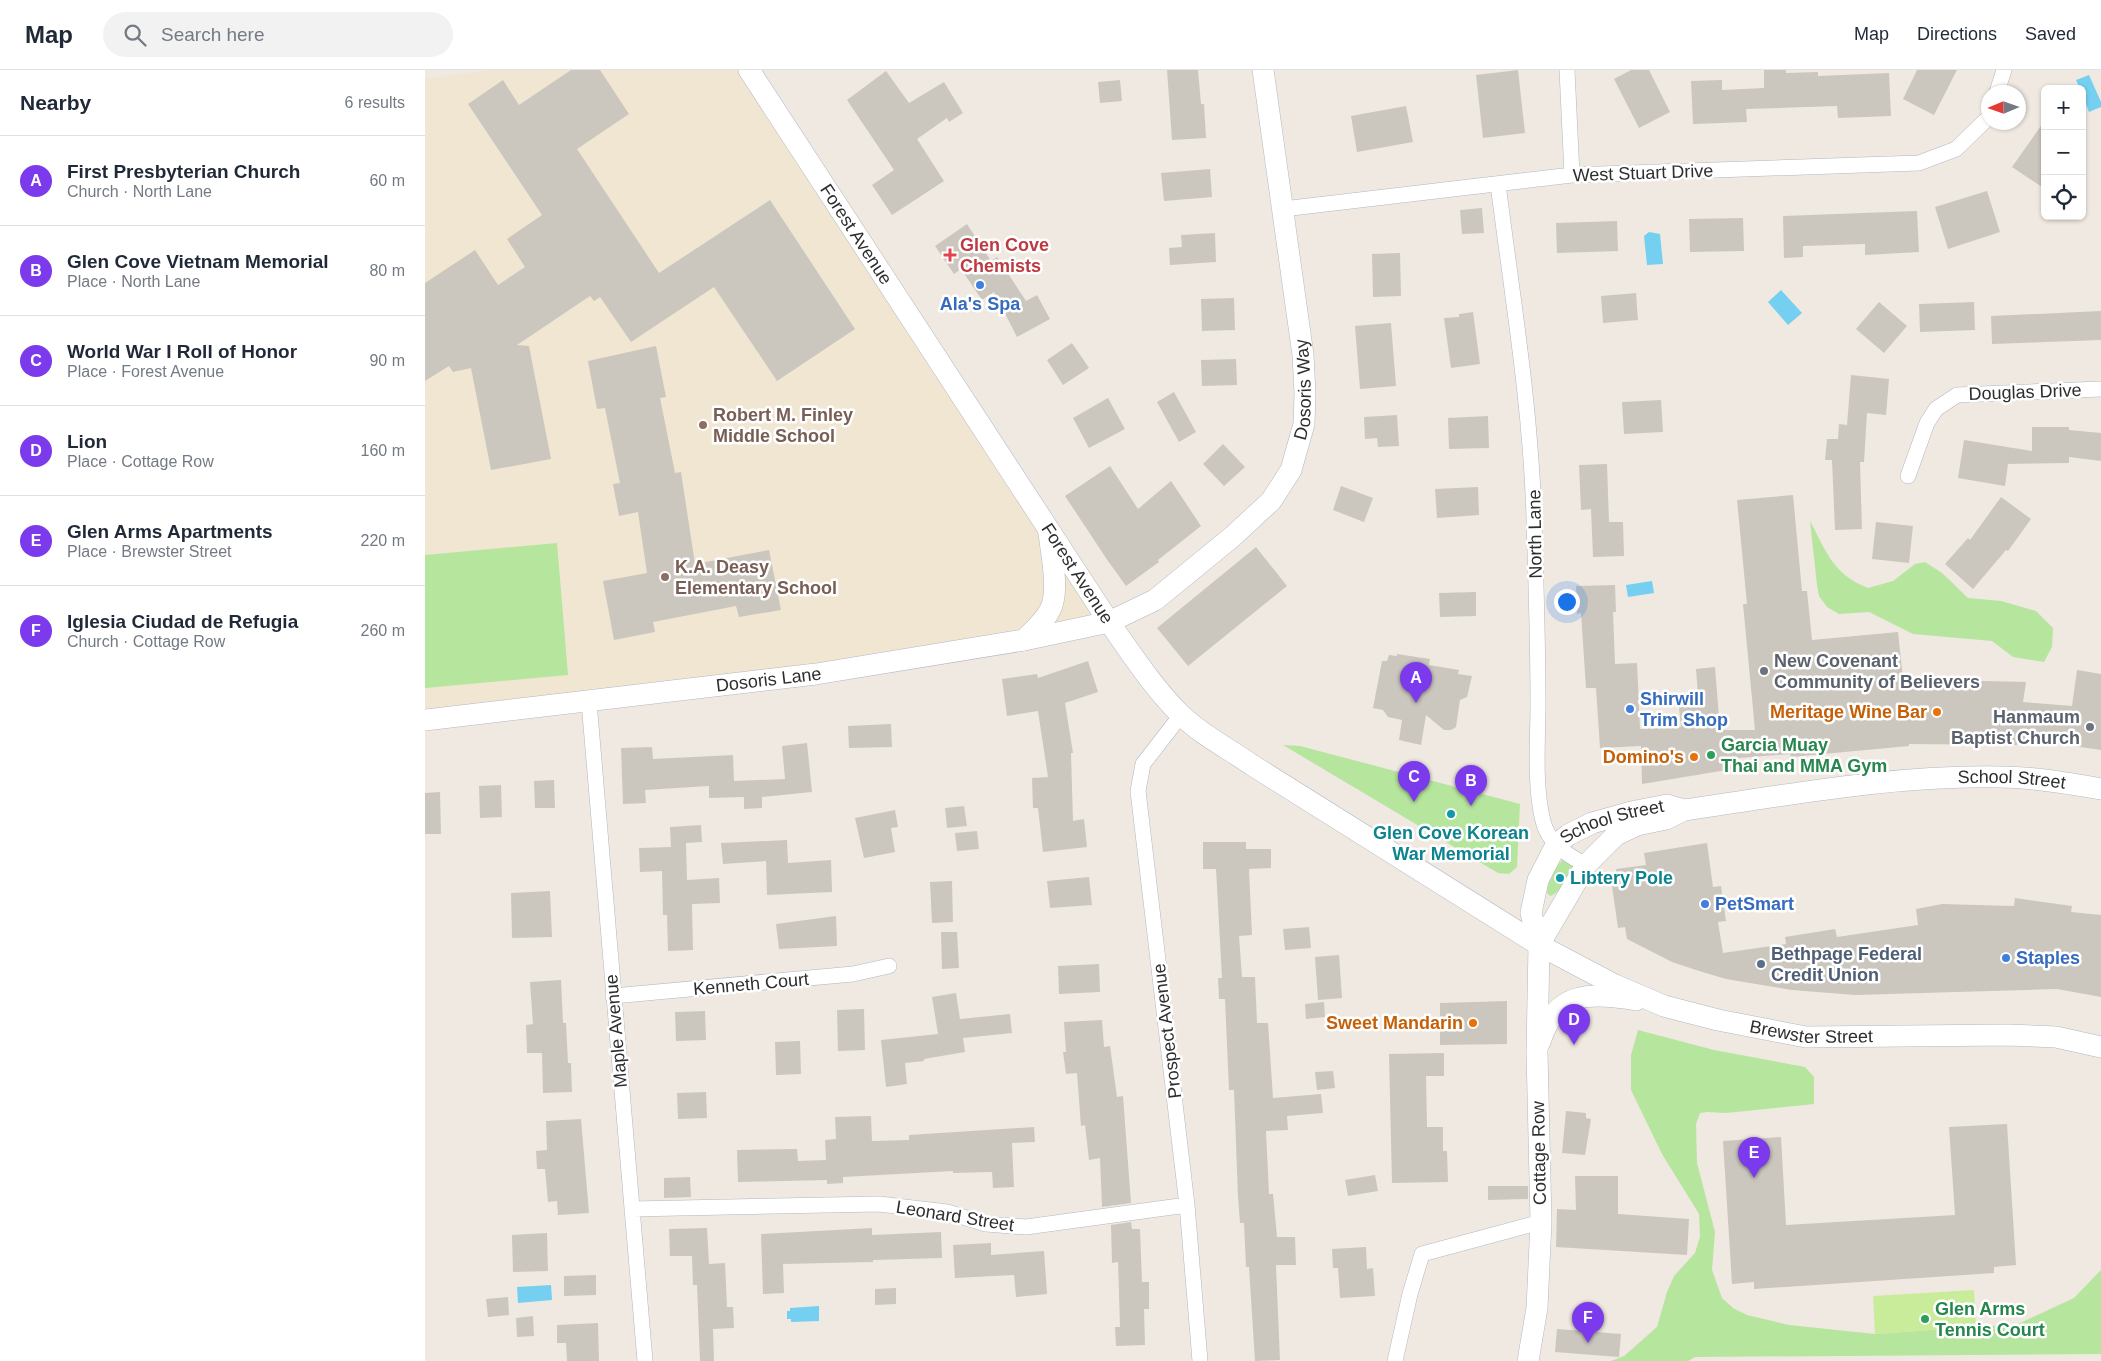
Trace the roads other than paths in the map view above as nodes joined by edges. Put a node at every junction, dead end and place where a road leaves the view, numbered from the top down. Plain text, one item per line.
1 (749, 70) edge
2 (1263, 70) edge
3 (1567, 70) edge
4 (2004, 70) edge
5 (1999, 85) edge
6 (1981, 125) edge
7 (1572, 175) junction
8 (1498, 184) junction
9 (1283, 209) junction
10 (2101, 389) edge
11 (1908, 476) dead end
12 (1049, 529) junction
13 (1109, 622) junction
14 (1024, 640) junction
15 (589, 702) junction
16 (1181, 715) junction
17 (425, 720) edge
18 (2101, 788) edge
19 (1684, 810) junction
20 (1556, 845) junction
21 (1586, 865) junction
22 (1539, 945) junction
23 (889, 966) dead end
24 (613, 996) junction
25 (1664, 1006) junction
26 (2101, 1047) edge
27 (1537, 1052) junction
28 (1187, 1205) junction
29 (632, 1209) junction
30 (1541, 1222) junction
31 (645, 1361) edge
32 (1200, 1361) edge
33 (1395, 1361) edge
34 (1528, 1361) edge

1 - 12 street, Forest Avenue
2 - 9 street, Dosoris Way
3 - 7 street
4 - 5 street
6 - 7 street, West Stuart Drive
7 - 8 street, West Stuart Drive
8 - 9 street, West Stuart Drive
8 - 20 street, North Lane
9 - 13 street, Dosoris Way
10 - 11 street, Douglas Drive
12 - 13 street, Forest Avenue
12 - 14 street
13 - 14 street, Dosoris Lane
13 - 16 street, Forest Avenue
14 - 15 street, Dosoris Lane
15 - 17 street, Dosoris Lane
15 - 24 street, Maple Avenue
16 - 22 street, Forest Avenue
16 - 28 street, Prospect Avenue
18 - 19 street, School Street
19 - 20 street, School Street
19 - 21 street, School Street
20 - 21 street, North Lane
20 - 22 street, School Street
21 - 22 street, School Street
22 - 25 street, Brewster Street
22 - 27 street, Cottage Row
23 - 24 street, Kenneth Court
24 - 29 street, Maple Avenue
25 - 26 street, Brewster Street
25 - 27 street
27 - 30 street, Cottage Row
28 - 29 street, Leonard Street
28 - 32 street, Prospect Avenue
29 - 31 street, Maple Avenue
30 - 33 street
30 - 34 street, Cottage Row

